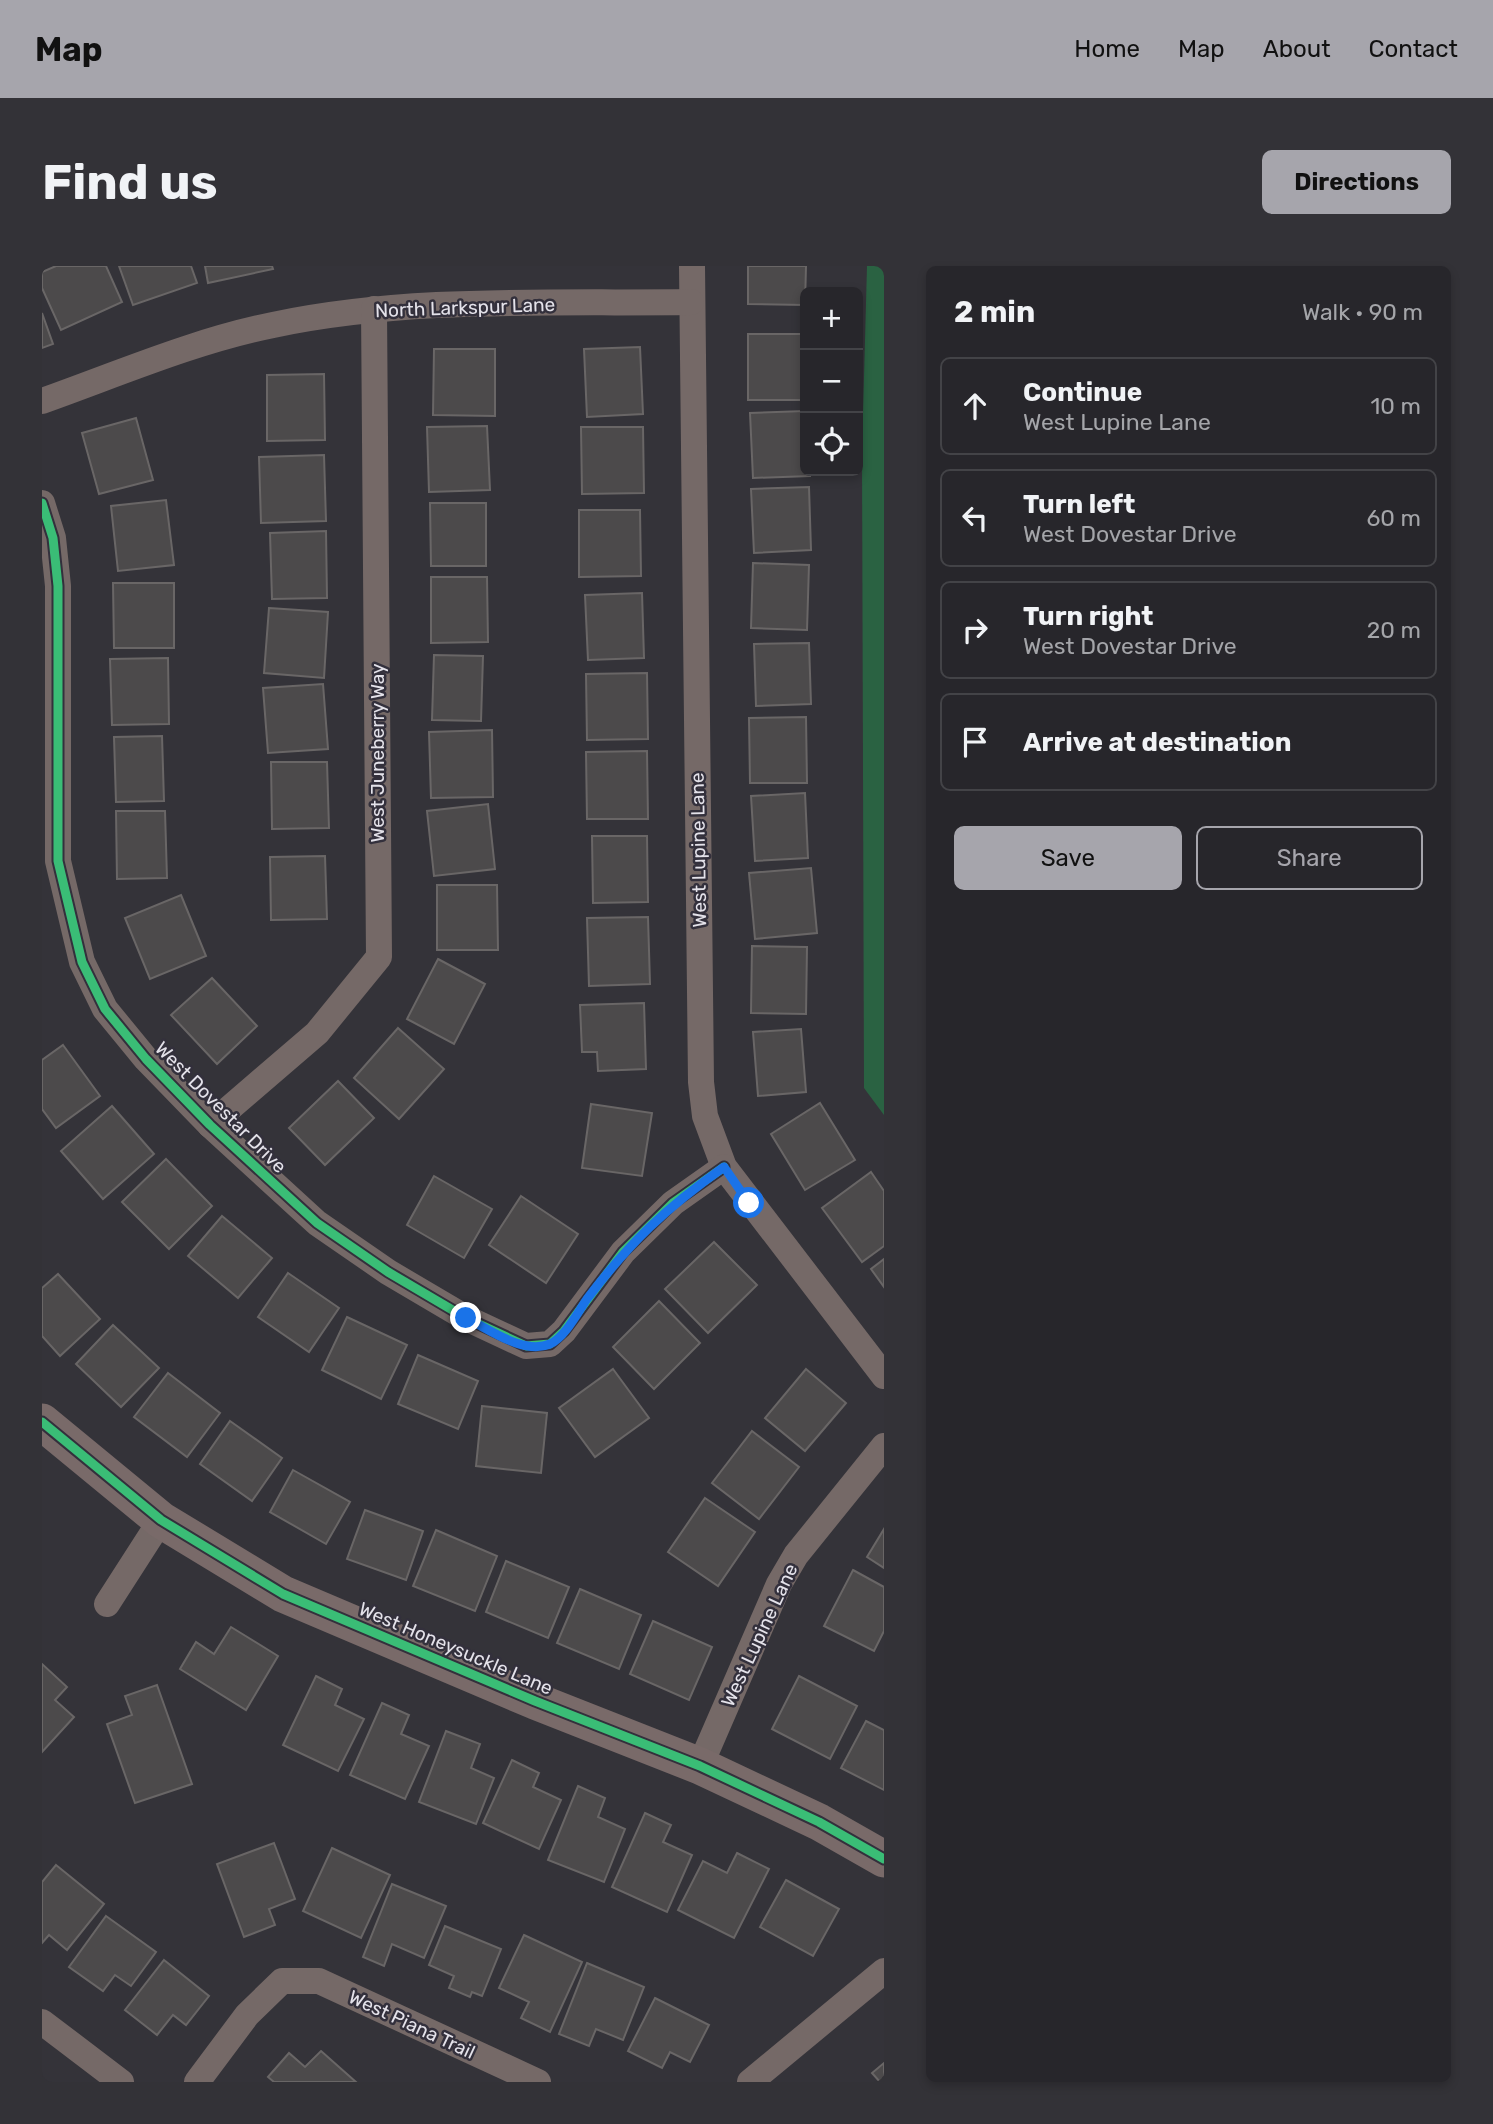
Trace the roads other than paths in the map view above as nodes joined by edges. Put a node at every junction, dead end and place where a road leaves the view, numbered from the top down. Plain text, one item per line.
1 (692, 266) edge
2 (691, 302) junction
3 (374, 309) junction
4 (42, 401) edge
5 (42, 503) edge
6 (50, 861) edge
7 (210, 1125) junction
8 (724, 1167) junction
9 (884, 1376) edge
10 (42, 1422) edge
11 (884, 1446) edge
12 (160, 1520) junction
13 (107, 1604) dead end
14 (700, 1766) junction
15 (884, 1859) edge
16 (884, 1970) edge
17 (42, 2022) edge
18 (121, 2082) edge
19 (198, 2082) edge
20 (538, 2082) edge
21 (750, 2082) edge

1 - 2 street, West Lupine Lane
2 - 3 street, North Larkspur Lane
2 - 8 street, West Lupine Lane
3 - 4 street, North Larkspur Lane
3 - 7 street, West Juneberry Way
5 - 6 street, West Dovestar Drive
6 - 7 street, West Dovestar Drive
7 - 8 street, West Dovestar Drive
8 - 9 street, West Lupine Lane
10 - 12 street, West Honeysuckle Lane
11 - 14 street, West Lupine Lane
12 - 13 street
12 - 14 street, West Honeysuckle Lane
14 - 15 street, West Honeysuckle Lane
16 - 21 street
17 - 18 street
19 - 20 street, West Piana Trail

